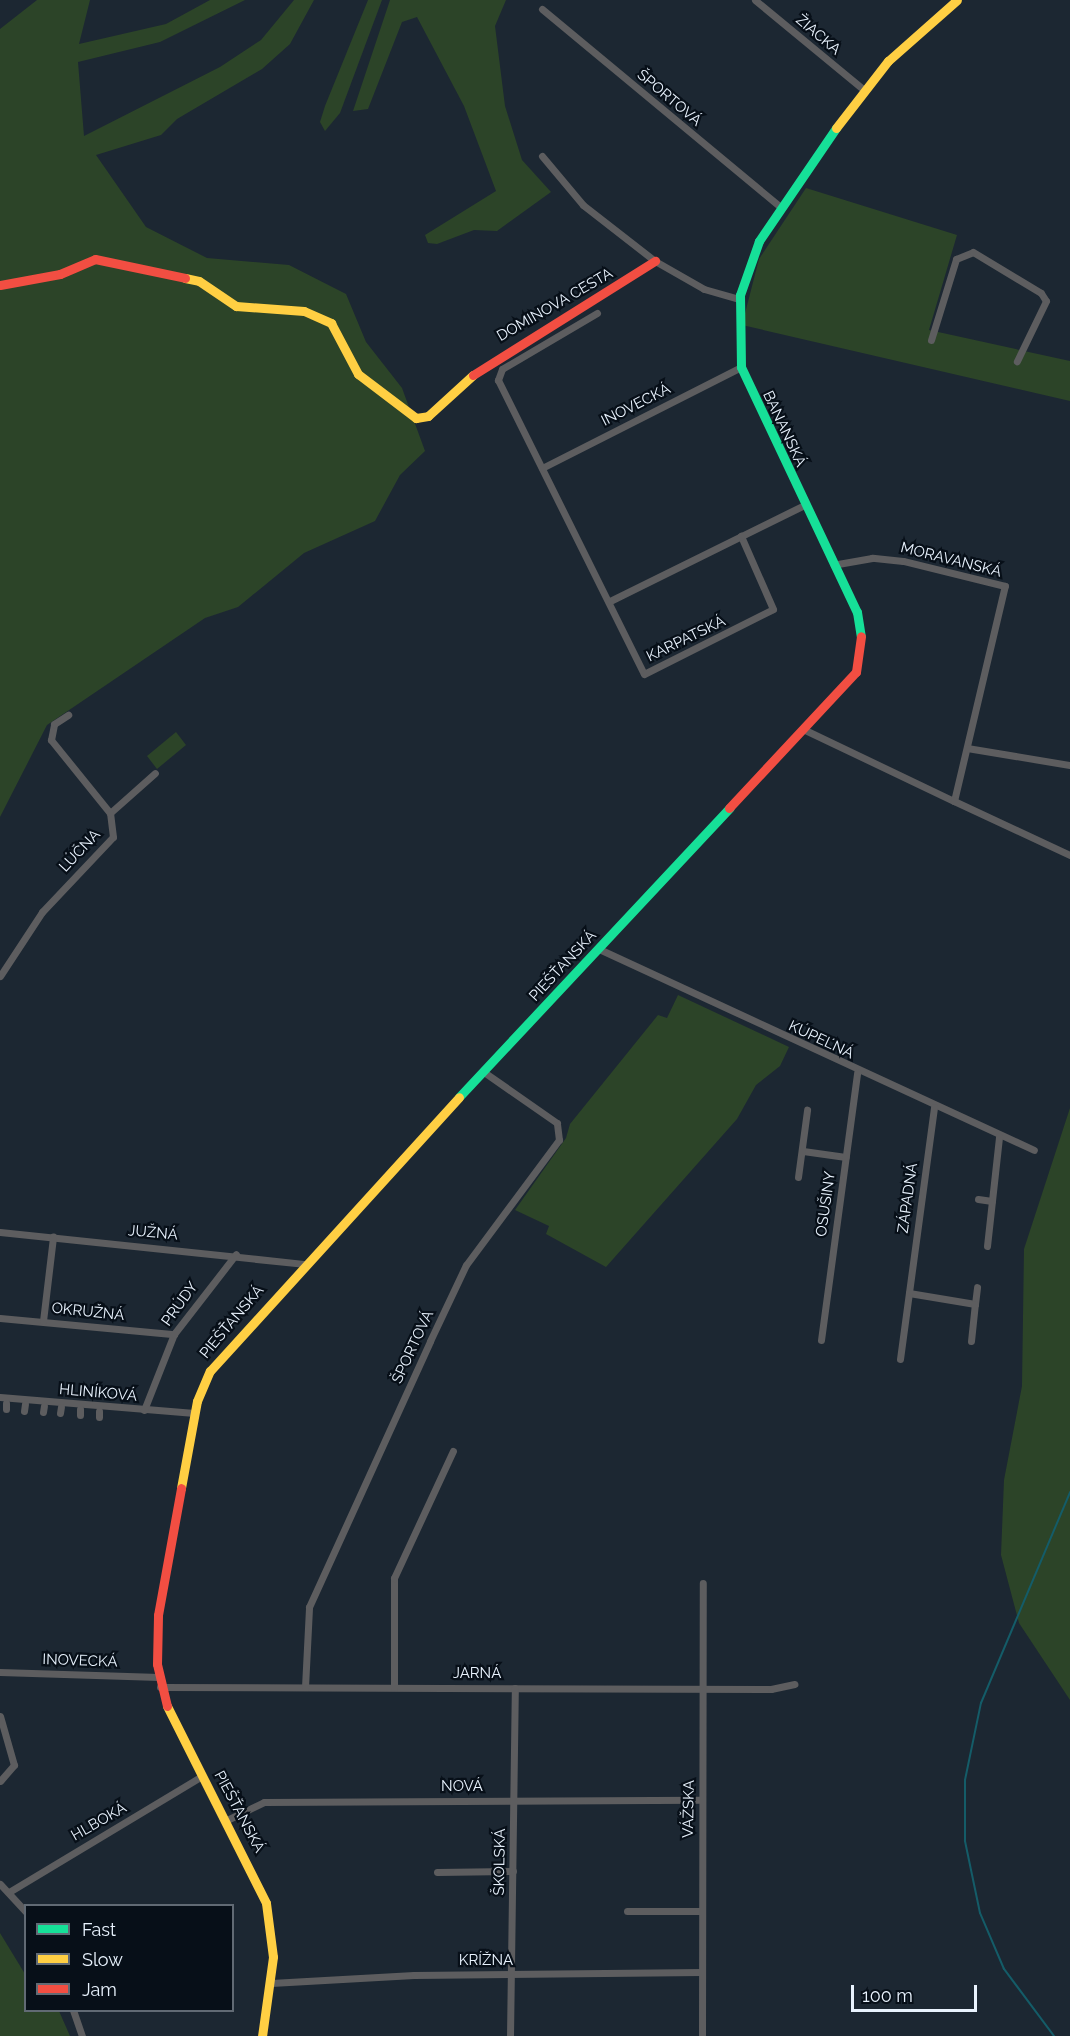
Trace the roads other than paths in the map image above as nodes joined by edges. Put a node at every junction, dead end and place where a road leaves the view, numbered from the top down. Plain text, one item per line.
1 (755, 0) edge
2 (957, 0) edge
3 (542, 9) dead end
4 (864, 90) junction
5 (542, 156) dead end
6 (779, 206) junction
7 (655, 261) junction
8 (0, 285) edge
9 (739, 299) junction
10 (597, 313) dead end
11 (931, 340) dead end
12 (1017, 361) dead end
13 (741, 366) junction
14 (542, 468) junction
15 (804, 505) junction
16 (741, 536) junction
17 (834, 565) junction
18 (610, 601) junction
19 (68, 715) dead end
20 (805, 730) junction
21 (967, 748) junction
22 (1070, 765) edge
23 (155, 773) dead end
24 (954, 801) junction
25 (110, 813) junction
26 (1070, 855) edge
27 (681, 863) joint
28 (599, 950) junction
29 (0, 976) edge
30 (484, 1072) junction
31 (857, 1072) junction
32 (934, 1107) junction
33 (807, 1110) dead end
34 (999, 1137) junction
35 (1034, 1150) dead end
36 (803, 1152) junction
37 (846, 1157) junction
38 (798, 1177) dead end
39 (978, 1199) dead end
40 (992, 1201) junction
41 (0, 1232) edge
42 (53, 1237) junction
43 (987, 1246) dead end
44 (236, 1254) junction
45 (303, 1264) junction
46 (977, 1287) dead end
47 (909, 1293) junction
48 (975, 1304) junction
49 (0, 1317) edge
50 (43, 1321) junction
51 (174, 1334) junction
52 (821, 1340) dead end
53 (971, 1341) dead end
54 (900, 1359) dead end
55 (0, 1397) edge
56 (144, 1410) junction
57 (194, 1413) junction
58 (453, 1450) dead end
59 (703, 1583) dead end
60 (0, 1672) edge
61 (159, 1682) junction
62 (794, 1684) dead end
63 (305, 1687) junction
64 (394, 1688) junction
65 (515, 1688) junction
66 (703, 1688) junction
67 (0, 1716) edge
68 (202, 1776) junction
69 (0, 1781) edge
70 (515, 1800) junction
71 (702, 1800) junction
72 (227, 1820) junction
73 (513, 1871) junction
74 (437, 1872) dead end
75 (0, 1884) edge
76 (9, 1892) junction
77 (24, 1910) edge
78 (627, 1911) dead end
79 (701, 1911) junction
80 (702, 1972) junction
81 (511, 1974) junction
82 (271, 1983) junction
83 (74, 2012) edge
84 (82, 2036) edge
85 (262, 2036) edge
86 (510, 2036) edge
87 (702, 2036) edge

1 - 4 street, ŽIACKA
2 - 4 main road, BANANSKÁ
3 - 6 street, ŠPORTOVÁ
4 - 6 main road, BANANSKÁ
5 - 7 street
6 - 9 main road, BANANSKÁ
7 - 8 main road, DOMINOVA CESTA
7 - 9 street
9 - 13 main road, BANANSKÁ
10 - 14 street
11 - 12 street
13 - 14 street, INOVECKÁ
13 - 15 main road, BANANSKÁ
14 - 18 street
15 - 16 street
15 - 17 main road, BANANSKÁ
16 - 18 street
16 - 18 street, KARPATSKÁ
17 - 20 main road, BANANSKÁ
17 - 21 street, MORAVANSKÁ
19 - 25 street, LÚČNA
20 - 24 street
20 - 27 main road, BANANSKÁ
21 - 22 street
21 - 24 street, MORAVANSKÁ
23 - 25 street
24 - 26 street
25 - 29 street, LÚČNA
27 - 28 main road, PIEŠŤANSKÁ
28 - 30 main road, PIEŠŤANSKÁ
28 - 31 street, KÚPEĽNÁ
30 - 45 main road, PIEŠŤANSKÁ
30 - 63 street, ŠPORTOVÁ
31 - 32 street, KÚPEĽNÁ
31 - 37 street, OSUŠINY
32 - 34 street, KÚPEĽNÁ
32 - 47 street, ZÁPADNÁ
33 - 36 street, OSUŠINY
34 - 35 street, KÚPEĽNÁ
34 - 40 street
36 - 37 street
36 - 38 street, OSUŠINY
37 - 52 street, OSUŠINY
39 - 40 street
40 - 43 street
41 - 42 street, JUŽNÁ
42 - 44 street, JUŽNÁ
42 - 50 street
44 - 45 street, JUŽNÁ
44 - 51 street, PRÚDY
45 - 57 main road, PIEŠŤANSKÁ
46 - 48 street
47 - 48 street
47 - 54 street, ZÁPADNÁ
48 - 53 street
49 - 50 street, OKRUŽNÁ
50 - 51 street, OKRUŽNÁ
51 - 56 street, PRÚDY
55 - 56 street, HLINÍKOVÁ
56 - 57 street, HLINÍKOVÁ
57 - 61 main road, PIEŠŤANSKÁ
58 - 64 street
59 - 66 street, VÁŽSKA
60 - 61 street, INOVECKÁ
61 - 63 street, JARNÁ
61 - 68 main road, PIEŠŤANSKÁ
62 - 66 street, JARNÁ
63 - 64 street, JARNÁ
64 - 65 street, JARNÁ
65 - 66 street, JARNÁ
65 - 70 street, ŠKOLSKÁ
66 - 71 street, VÁŽSKA
67 - 69 street
68 - 72 main road, PIEŠŤANSKÁ
68 - 76 street, HLBOKÁ
70 - 71 street, NOVÁ
70 - 72 street, NOVÁ
70 - 73 street, ŠKOLSKÁ
71 - 79 street, VÁŽSKA
72 - 82 main road, PIEŠŤANSKÁ
73 - 74 street
73 - 81 street, ŠKOLSKÁ
75 - 76 street
76 - 77 street
78 - 79 street
79 - 80 street, VÁŽSKA
80 - 81 street, KRÍŽNA
80 - 87 street, VÁŽSKA
81 - 82 street, KRÍŽNA
81 - 86 street, ŠKOLSKÁ
82 - 85 main road, PIEŠŤANSKÁ
83 - 84 street

